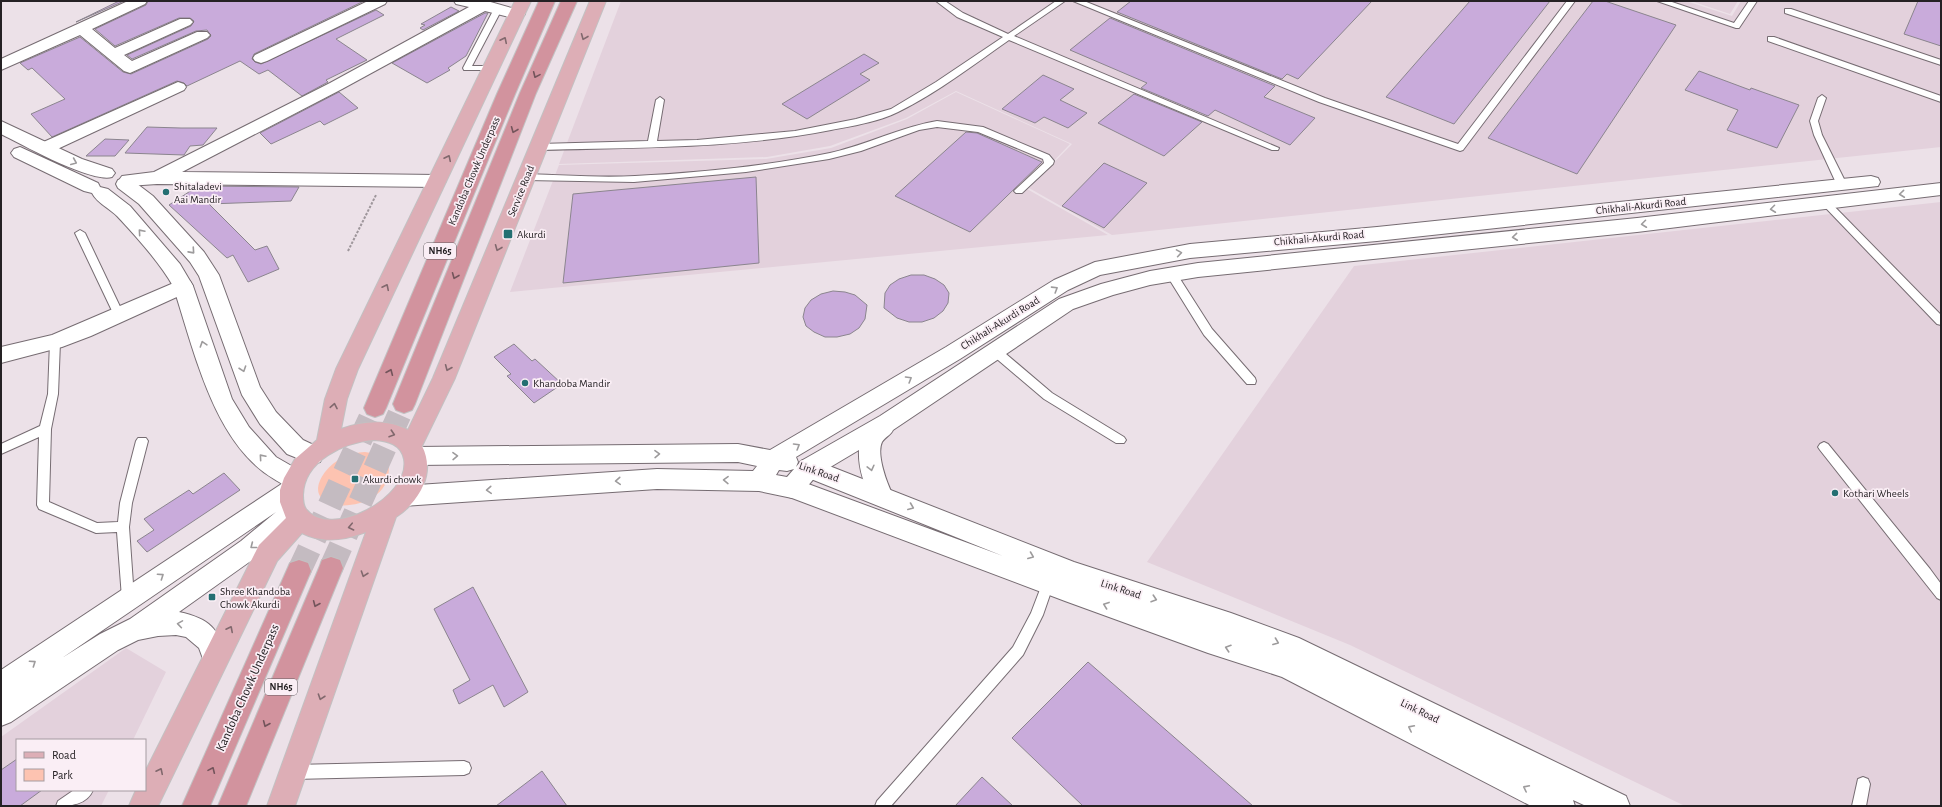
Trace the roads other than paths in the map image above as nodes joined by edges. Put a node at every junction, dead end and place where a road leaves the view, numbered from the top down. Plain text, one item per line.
1 (140, 1) edge
2 (380, 1) edge
3 (461, 1) edge
4 (547, 1) edge
5 (569, 1) edge
6 (598, 1) edge
7 (940, 1) edge
8 (1061, 1) edge
9 (1077, 1) edge
10 (1571, 1) edge
11 (1661, 1) edge
12 (1753, 1) edge
13 (492, 7) junction
14 (520, 8) edge
15 (1788, 11) dead end
16 (185, 22) dead end
17 (81, 28) junction
18 (202, 35) dead end
19 (1009, 36) junction
20 (1771, 39) dead end
21 (113, 54) junction
22 (261, 58) dead end
23 (1941, 63) edge
24 (1, 66) edge
25 (491, 68) junction
26 (178, 87) dead end
27 (1822, 98) dead end
28 (1941, 99) edge
29 (660, 100) dead end
30 (1, 126) edge
31 (1, 143) edge
32 (652, 144) junction
33 (539, 147) junction
34 (45, 148) junction
35 (1275, 148) dead end
36 (106, 173) junction
37 (1941, 176) edge
38 (526, 177) junction
39 (157, 178) junction
40 (437, 181) junction
41 (126, 182) junction
42 (1842, 185) junction
43 (1941, 189) edge
44 (96, 190) junction
45 (1019, 191) dead end
46 (1825, 202) junction
47 (80, 233) dead end
48 (1171, 274) junction
49 (183, 286) junction
50 (119, 315) junction
51 (1941, 321) edge
52 (55, 342) junction
53 (995, 351) junction
54 (1, 355) edge
55 (1251, 381) dead end
56 (404, 404) tunnel mouth
57 (375, 408) tunnel mouth
58 (888, 422) junction
59 (45, 429) junction
60 (1120, 440) dead end
61 (142, 441) dead end
62 (1824, 447) dead end
63 (1, 449) edge
64 (319, 450) junction
65 (413, 451) junction
66 (775, 458) junction
67 (809, 468) junction
68 (759, 481) junction
69 (792, 488) junction
70 (880, 495) junction
71 (295, 500) junction
72 (395, 504) junction
73 (123, 527) junction
74 (331, 568) tunnel mouth
75 (299, 571) tunnel mouth
76 (1061, 582) junction
77 (1941, 594) edge
78 (128, 598) junction
79 (134, 629) junction
80 (215, 658) junction
81 (1, 685) edge
82 (1, 713) edge
83 (464, 768) dead end
84 (294, 772) junction
85 (1863, 784) dead end
86 (85, 791) edge
87 (63, 806) edge
88 (143, 806) edge
89 (196, 806) edge
90 (232, 806) edge
91 (281, 806) edge
92 (882, 806) edge
93 (1561, 806) edge
94 (1616, 806) edge
95 (1859, 806) edge

1 - 17 street
2 - 22 street
3 - 13 street
57 -> 4 highway, Kandoba Chowk Underpass / NH65
5 -> 56 highway, Kandoba Chowk Underpass / NH65
6 -> 33 main road, Service Road
7 - 19 lane
8 - 19 lane
9 - 10 lane
11 - 12 lane
13 - 14 street
13 - 25 lane
13 - 39 street
25 -> 14 main road
15 - 23 lane
16 - 21 street
17 - 21 street
17 - 24 street
18 - 21 street
19 - 32 lane
19 - 35 lane
20 - 28 lane
40 -> 25 main road
26 - 34 street
27 - 42 lane
29 - 32 lane
30 - 34 main road
31 - 44 main road
32 - 33 lane
33 - 38 main road, Service Road
34 -> 36 main road
36 - 41 main road
36 - 44 main road
37 - 42 main road, Chikhali-Akurdi Road
38 - 45 lane
38 -> 65 main road, Service Road
39 - 40 street
39 - 41 street
64 -> 40 main road
41 - 44 main road
41 -> 64 main road
66 -> 42 main road, Chikhali-Akurdi Road
43 -> 46 main road, Chikhali-Akurdi Road
49 -> 44 main road
46 -> 48 main road, Chikhali-Akurdi Road
46 - 51 lane
47 - 50 lane
48 - 53 main road, Chikhali-Akurdi Road
48 - 55 lane
49 - 50 street
71 -> 49 main road
50 - 52 street
52 - 54 street
52 - 59 lane
53 - 58 main road, Chikhali-Akurdi Road
53 - 60 lane
58 - 67 main road, Chikhali-Akurdi Road
58 -> 70 main road
59 - 63 lane
59 - 73 lane
61 - 73 lane
62 - 77 lane
64 -> 65 main road
64 - 71 main road
65 -> 66 main road, Link Road
65 - 72 main road
66 - 67 main road, Link Road
66 - 68 main road, Chikhali-Akurdi Road
67 - 69 main road, Chikhali-Akurdi Road
67 - 70 main road, Link Road
68 - 69 main road, Link Road
68 -> 72 main road, Link Road
69 - 76 main road, Link Road
70 -> 76 main road, Link Road
72 -> 71 main road
78 -> 71 main road
71 -> 79 main road
80 -> 71 main road
72 -> 84 main road
73 - 78 lane
74 -> 90 highway, NH65
89 -> 75 highway, Kandoba Chowk Underpass / NH65
76 - 92 lane
93 -> 76 main road, Link Road
76 -> 94 main road, Link Road
81 -> 78 main road
80 -> 79 main road
79 - 82 main road
88 -> 80 main road
83 - 84 lane
84 - 91 main road
85 - 95 lane
86 - 87 lane

